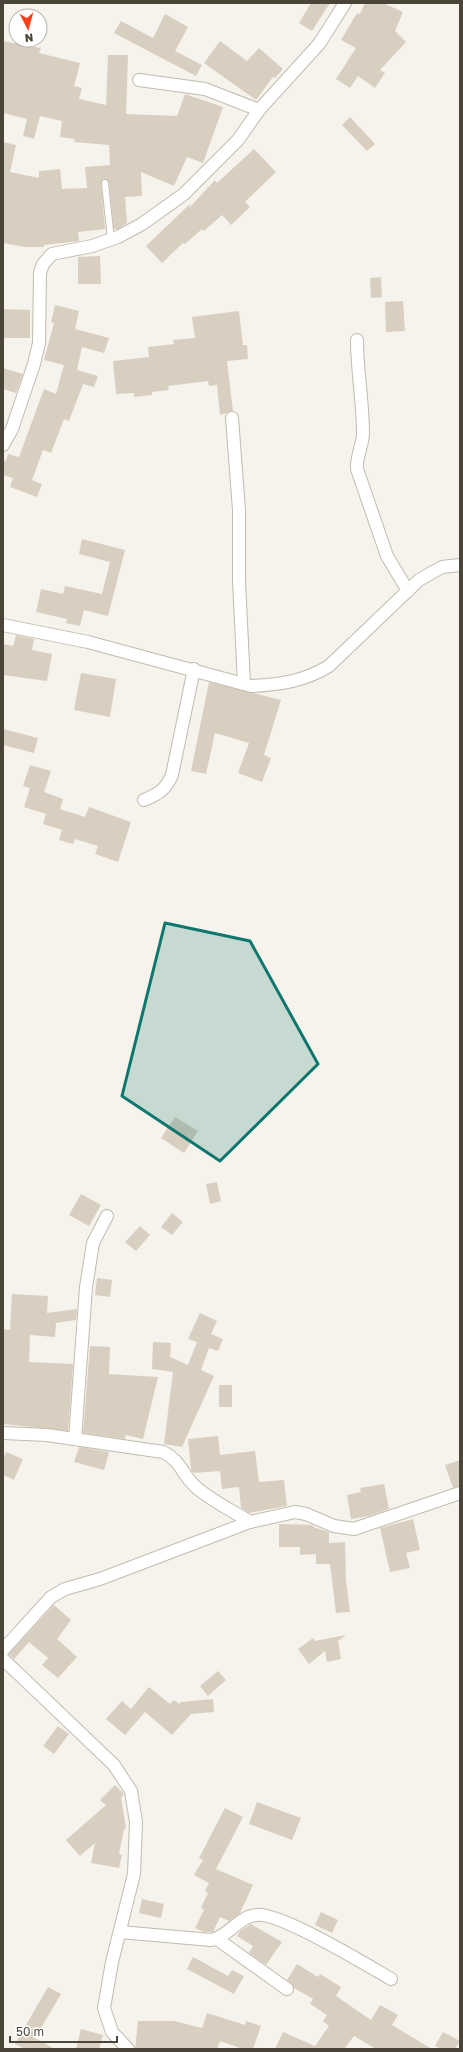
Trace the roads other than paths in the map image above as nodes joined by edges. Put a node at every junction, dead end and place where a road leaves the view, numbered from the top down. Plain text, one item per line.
1 (345, 3) edge
2 (138, 80) dead end
3 (259, 110) junction
4 (105, 183) dead end
5 (111, 240) junction
6 (357, 340) dead end
7 (232, 418) dead end
8 (3, 445) edge
9 (460, 565) edge
10 (408, 591) junction
11 (3, 626) edge
12 (194, 669) junction
13 (244, 684) junction
14 (144, 800) dead end
15 (106, 1216) dead end
16 (3, 1433) edge
17 (75, 1439) junction
18 (460, 1493) edge
19 (250, 1522) junction
20 (3, 1650) edge
21 (3, 1659) edge
22 (123, 1933) junction
23 (217, 1939) junction
24 (391, 1979) dead end
25 (287, 1989) dead end
26 (128, 2049) edge

1 - 3 street
2 - 3 street
3 - 5 street
4 - 5 lane
5 - 8 street
6 - 10 street
7 - 13 street
9 - 10 street
10 - 13 street
11 - 12 street
12 - 13 street
12 - 14 street
15 - 17 street
16 - 17 street
17 - 19 street
18 - 19 street
19 - 20 street
21 - 22 street
22 - 23 street
22 - 26 street
23 - 24 street
23 - 25 street

